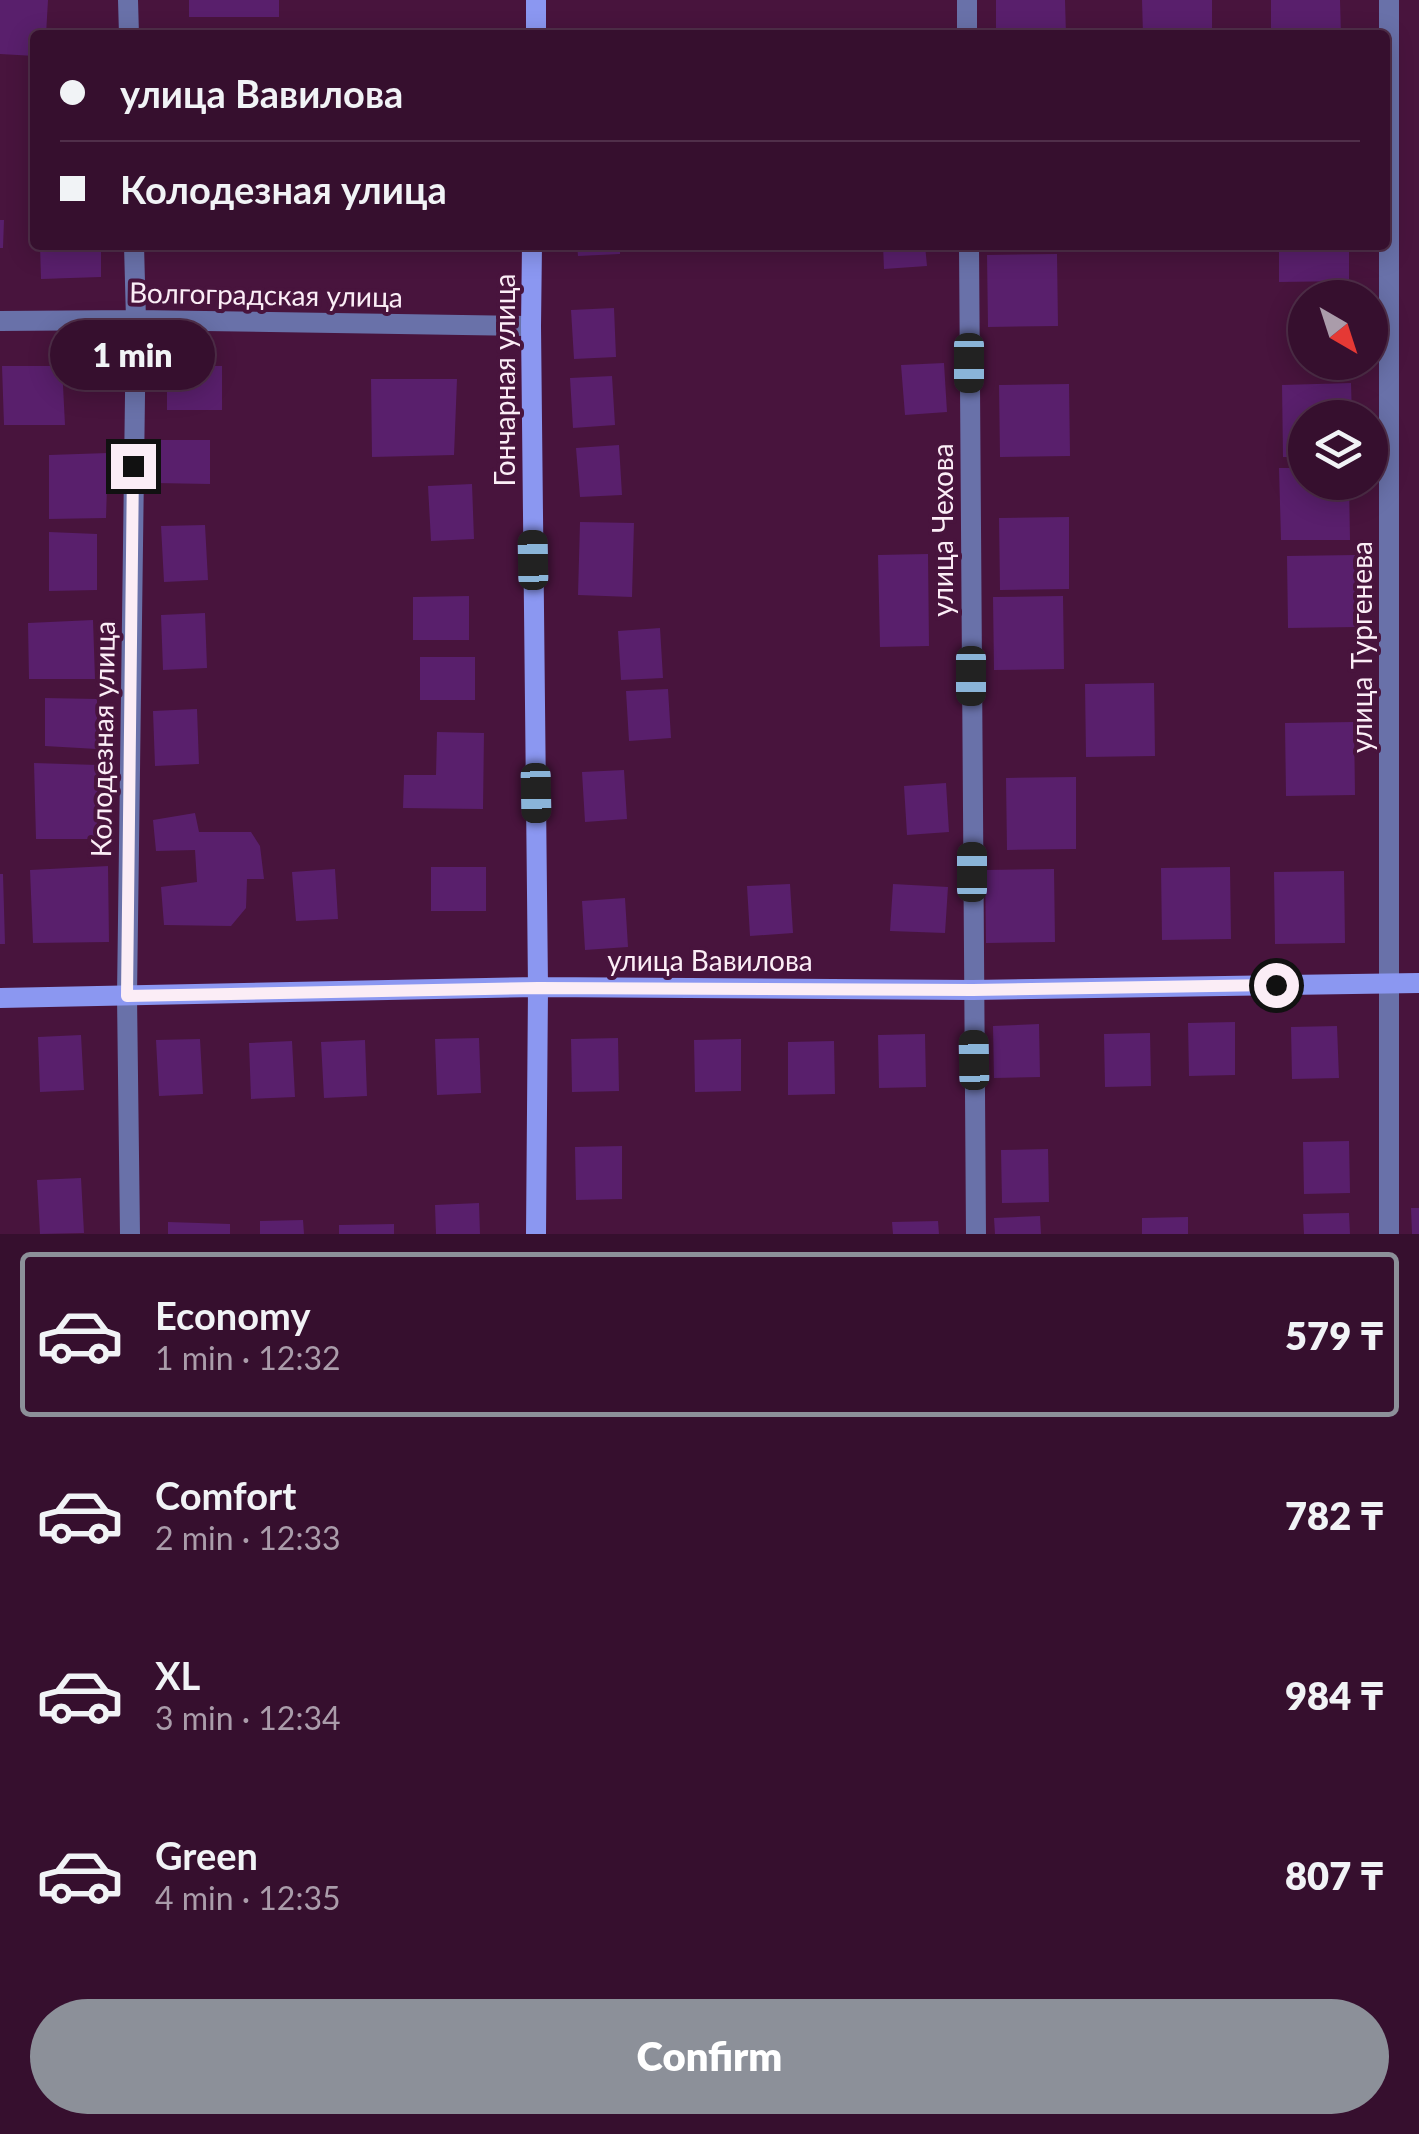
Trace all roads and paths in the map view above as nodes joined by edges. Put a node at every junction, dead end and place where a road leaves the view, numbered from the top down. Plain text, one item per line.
1 (128, 0) edge
2 (536, 0) edge
3 (967, 0) edge
4 (1389, 0) edge
5 (129, 30) edge
6 (536, 30) edge
7 (967, 30) edge
8 (1389, 30) edge
9 (134, 250) edge
10 (532, 250) edge
11 (968, 250) edge
12 (1389, 250) edge
13 (136, 320) junction
14 (0, 321) edge
15 (530, 326) junction
16 (1389, 983) junction
17 (1419, 983) edge
18 (538, 988) junction
19 (973, 990) junction
20 (127, 996) junction
21 (0, 998) edge
22 (130, 1234) edge
23 (536, 1234) edge
24 (976, 1234) edge
25 (1389, 1234) edge

1 - 5 street
2 - 6 street
3 - 7 street
4 - 8 street, улица Тургенева
9 - 13 street, Колодезная улица
10 - 15 street, Гончарная улица
11 - 19 street, улица Чехова
12 - 16 street, улица Тургенева
13 - 14 street, Волгоградская улица
13 - 15 street, Волгоградская улица
13 - 20 street, Колодезная улица
15 - 18 street, Гончарная улица
16 - 17 street, улица Вавилова
16 - 19 street, улица Вавилова
16 - 25 street, улица Тургенева
18 - 19 street, улица Вавилова
18 - 20 street, улица Вавилова
18 - 23 street, Гончарная улица
19 - 24 street, улица Чехова
20 - 21 street, улица Вавилова
20 - 22 street, Колодезная улица

